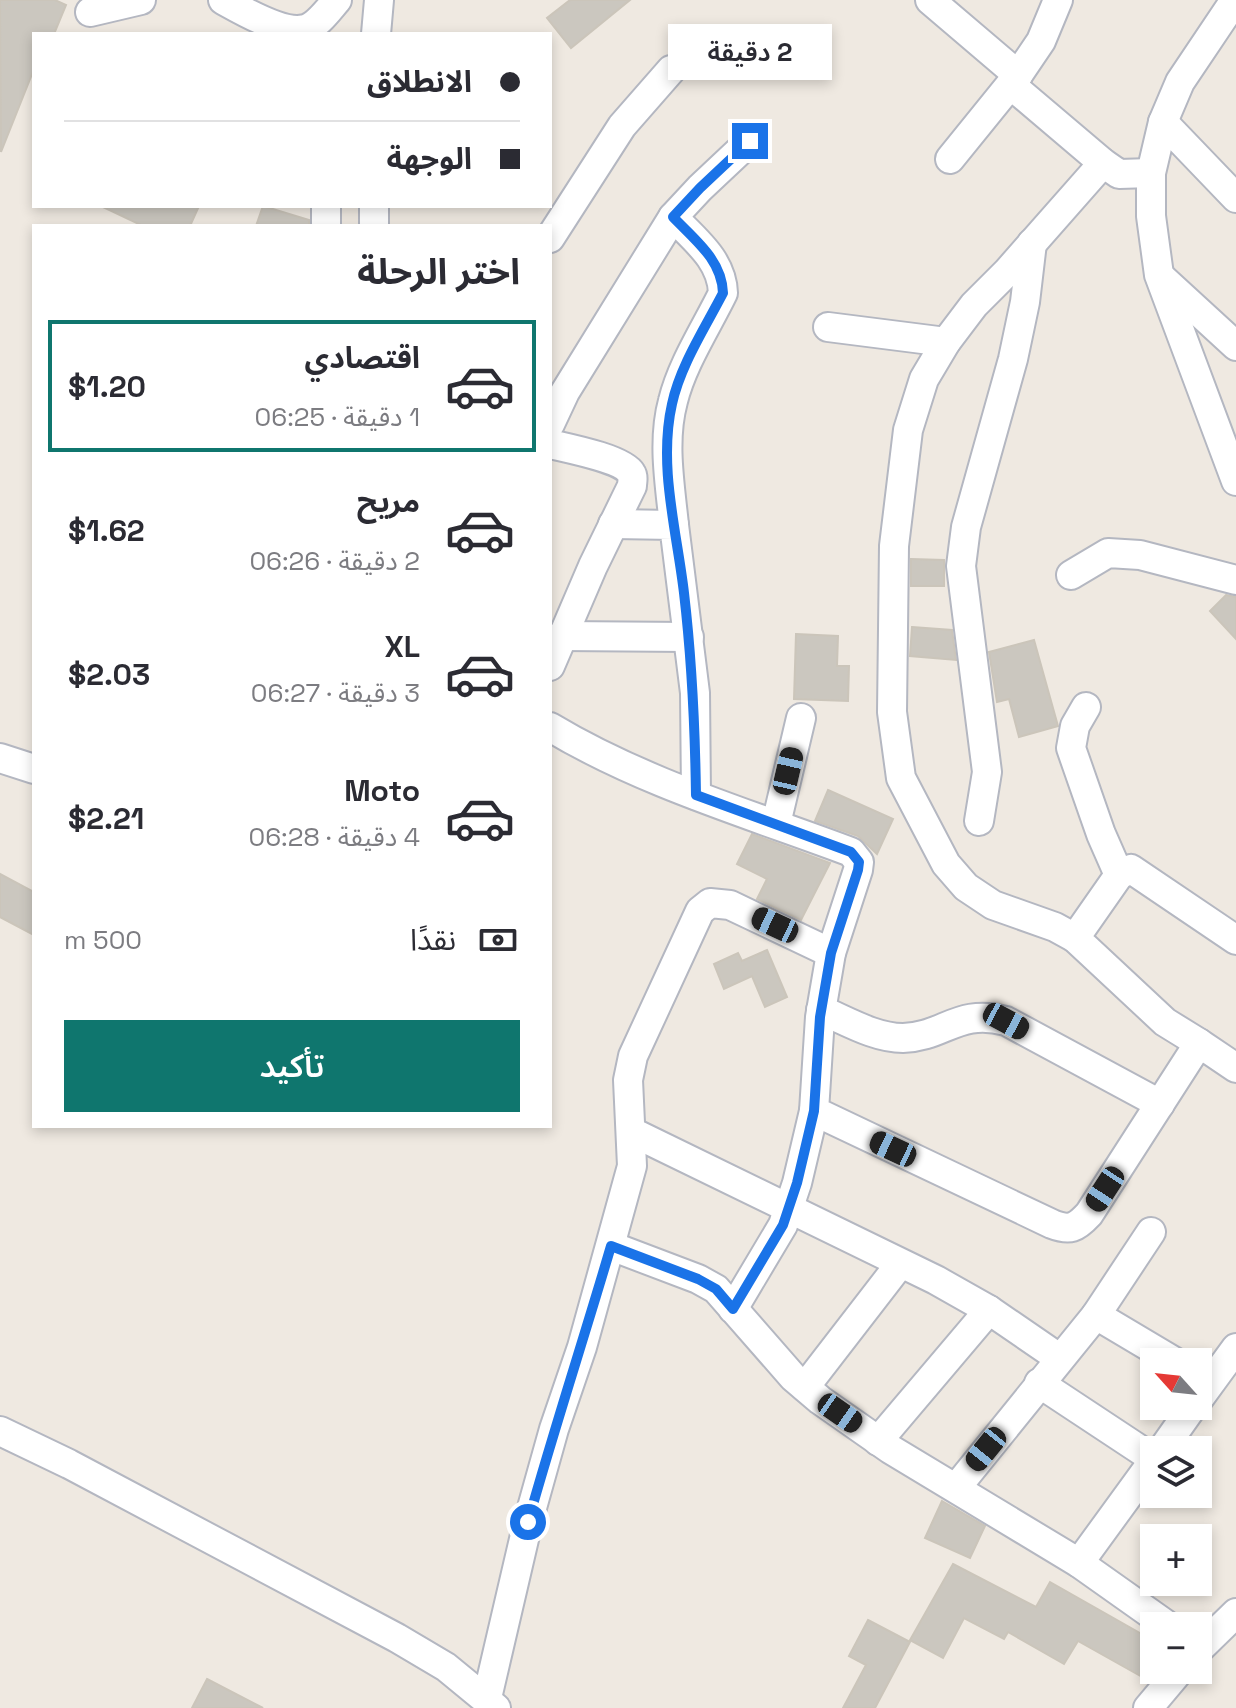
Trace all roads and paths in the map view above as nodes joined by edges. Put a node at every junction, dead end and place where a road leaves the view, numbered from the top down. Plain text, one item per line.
1 (141, 0) edge
2 (223, 0) edge
3 (337, 0) edge
4 (379, 0) edge
5 (930, 0) edge
6 (1058, 0) edge
7 (90, 12) dead end
8 (1232, 15) edge
9 (303, 32) edge
10 (376, 32) edge
11 (671, 70) dead end
12 (1014, 80) junction
13 (1163, 122) junction
14 (750, 141) dead end
15 (950, 159) dead end
16 (1103, 163) junction
17 (1151, 173) junction
18 (1236, 198) edge
19 (673, 217) junction
20 (552, 235) edge
21 (1032, 243) junction
22 (1159, 275) junction
23 (828, 327) dead end
24 (946, 342) junction
25 (1236, 346) edge
26 (562, 375) edge
27 (552, 420) edge
28 (552, 445) edge
29 (1236, 481) edge
30 (613, 524) junction
31 (674, 525) junction
32 (1071, 575) dead end
33 (1236, 580) edge
34 (561, 636) junction
35 (689, 637) junction
36 (552, 661) edge
37 (1086, 707) dead end
38 (801, 718) dead end
39 (552, 728) edge
40 (0, 758) edge
41 (32, 768) edge
42 (696, 795) junction
43 (979, 821) dead end
44 (776, 824) junction
45 (1119, 875) junction
46 (1075, 938) junction
47 (1236, 940) edge
48 (831, 953) junction
49 (821, 1010) junction
50 (1199, 1043) junction
51 (1236, 1068) edge
52 (1160, 1104) junction
53 (814, 1111) junction
54 (632, 1132) junction
55 (789, 1208) junction
56 (1151, 1232) dead end
57 (611, 1246) junction
58 (900, 1264) junction
59 (733, 1309) junction
60 (989, 1310) junction
61 (1096, 1315) junction
62 (1151, 1348) edge
63 (1236, 1348) edge
64 (1059, 1358) junction
65 (1212, 1375) edge
66 (1039, 1383) junction
67 (805, 1387) junction
68 (0, 1431) edge
69 (878, 1441) junction
70 (1140, 1451) edge
71 (1140, 1479) edge
72 (956, 1488) junction
73 (1079, 1563) junction
74 (1148, 1612) edge
75 (1236, 1613) edge
76 (1212, 1635) edge
77 (1168, 1684) edge
78 (492, 1703) edge
79 (1148, 1708) edge

1 - 7 street
2 - 9 street
3 - 9 street
4 - 10 street
5 - 12 street
6 - 12 street
8 - 13 street
11 - 20 street
12 - 15 street
12 - 16 street
13 - 17 street
13 - 18 street
14 - 19 street
16 - 17 street
16 - 21 street
17 - 22 street
19 - 26 street
19 - 31 street
21 - 24 street
21 - 43 street
22 - 25 street
22 - 29 street
23 - 24 street
24 - 46 street
26 - 27 street
28 - 30 street
30 - 31 street
30 - 34 street
31 - 35 street
32 - 33 street
34 - 35 street
34 - 36 street
35 - 42 street
37 - 45 street
38 - 44 street
39 - 42 street
40 - 41 street
42 - 44 street
44 - 48 street
45 - 46 street
45 - 47 street
46 - 50 street
48 - 49 street
48 - 54 street
49 - 52 street
49 - 53 street
50 - 51 street
50 - 52 street
52 - 53 street
53 - 55 street
54 - 55 street
54 - 57 street
55 - 58 street
55 - 59 street
56 - 61 street
57 - 59 street
57 - 78 street
58 - 60 street
58 - 67 street
59 - 67 street
60 - 64 street
60 - 69 street
61 - 62 street
61 - 64 street
63 - 65 street
64 - 66 street
66 - 70 street
66 - 72 street
67 - 69 street
68 - 78 street
69 - 72 street
71 - 73 street
72 - 73 street
73 - 74 street
75 - 76 street
77 - 79 street

